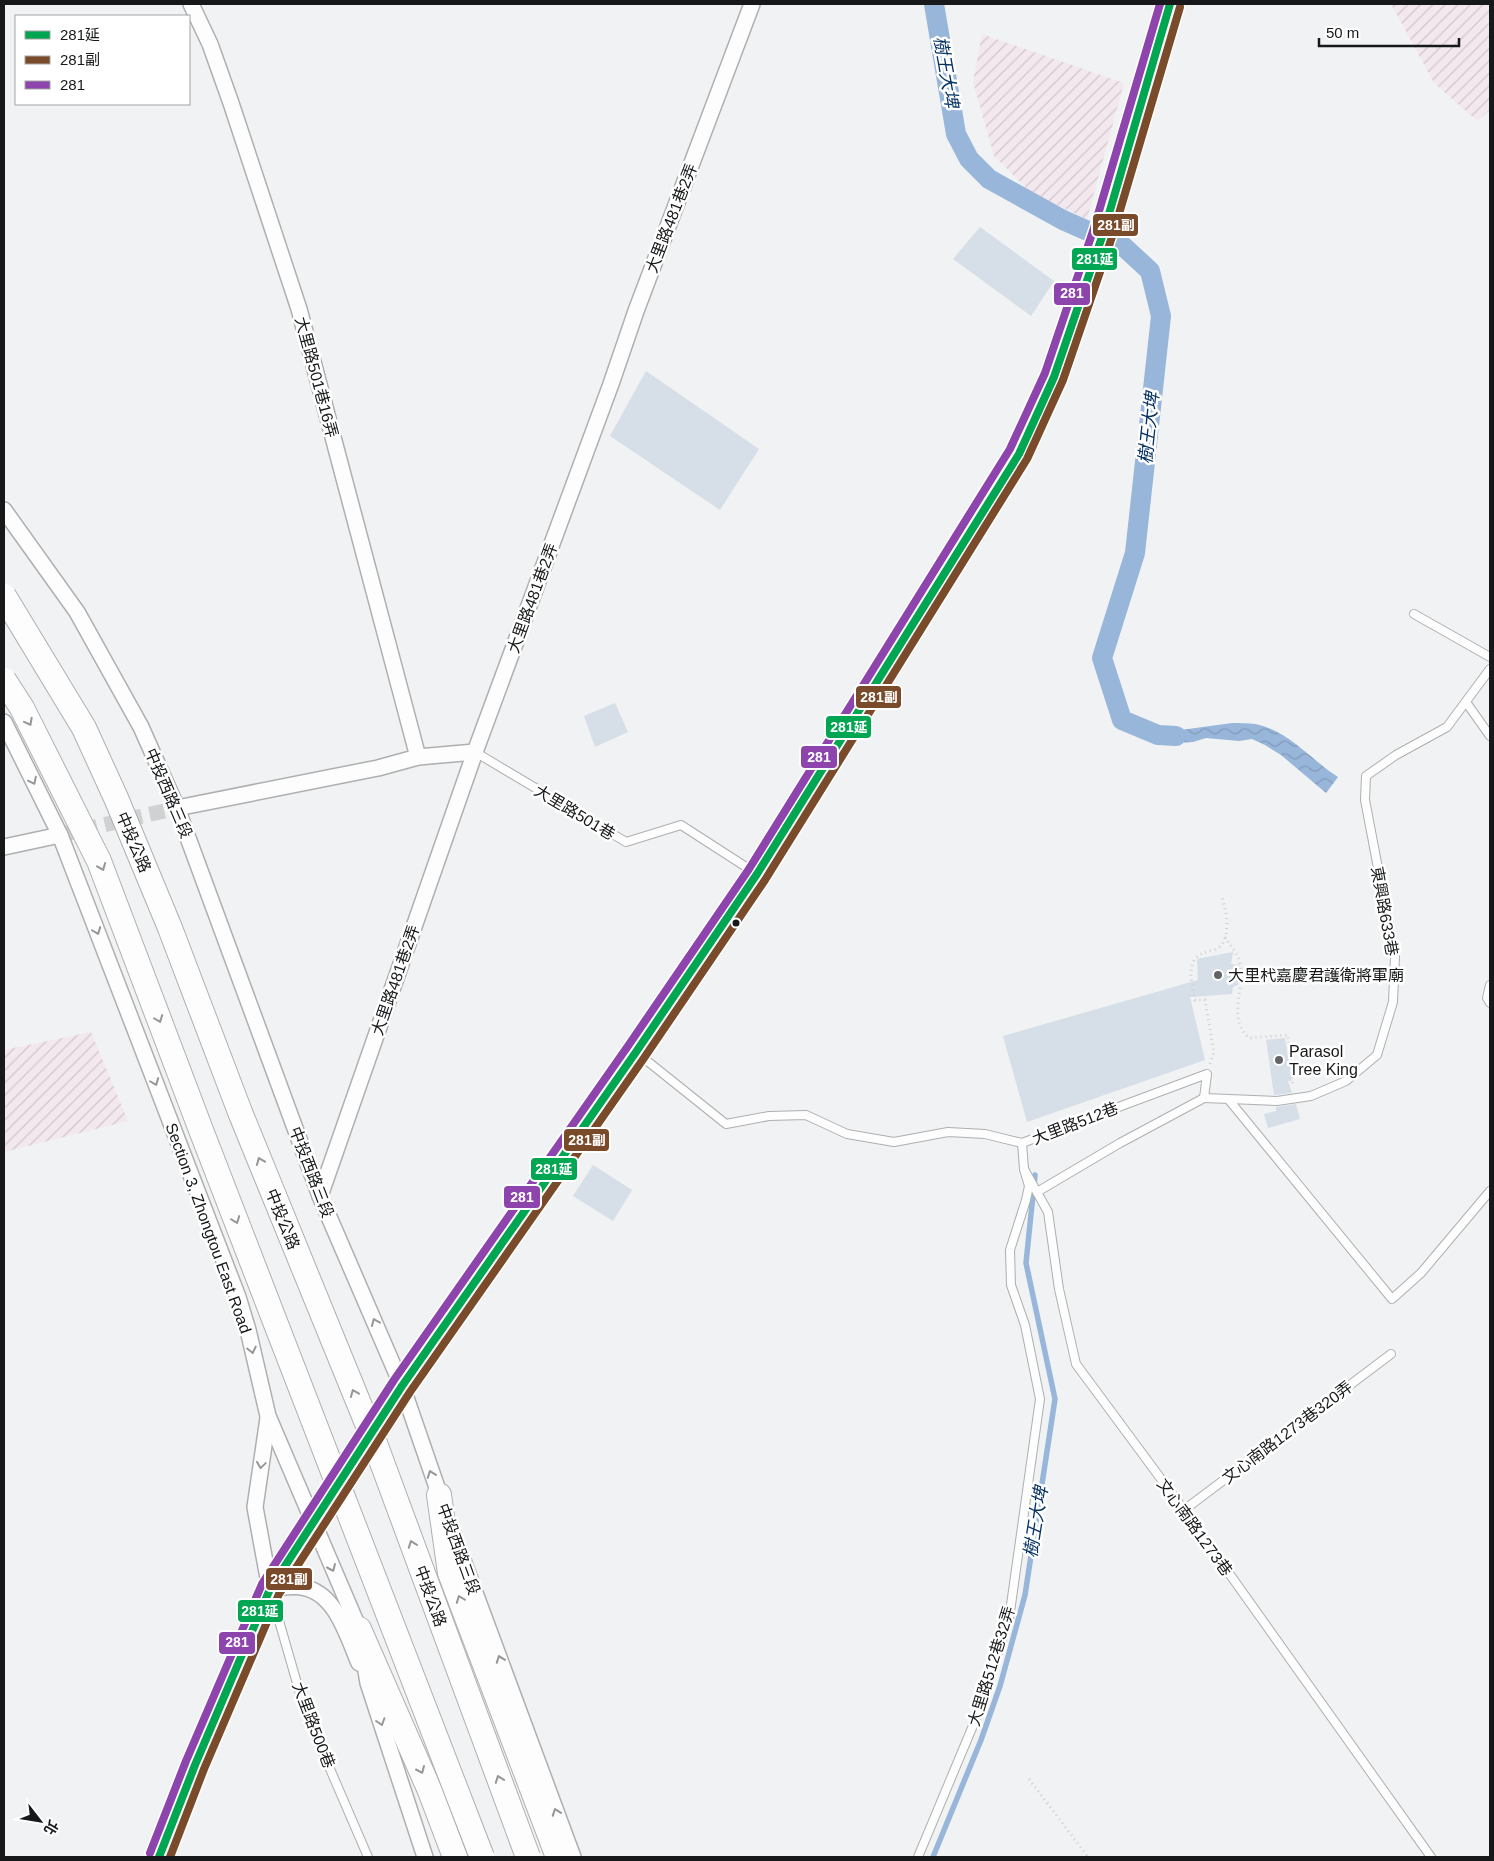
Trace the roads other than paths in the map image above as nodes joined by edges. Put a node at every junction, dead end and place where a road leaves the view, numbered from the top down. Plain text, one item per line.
1 (192, 4) edge
2 (752, 4) edge
3 (1170, 4) edge
4 (4, 510) edge
5 (4, 596) edge
6 (1414, 614) dead end
7 (1490, 657) edge
8 (1490, 669) edge
9 (4, 680) edge
10 (1466, 702) junction
11 (4, 722) edge
12 (1490, 736) edge
13 (474, 752) junction
14 (418, 757) junction
15 (177, 808) junction
16 (60, 835) junction
17 (4, 847) edge
18 (757, 874) junction
19 (1490, 985) edge
20 (1490, 1003) edge
21 (636, 1052) junction
22 (1204, 1098) junction
23 (1229, 1100) junction
24 (1022, 1143) junction
25 (1025, 1170) junction
26 (1490, 1191) edge
27 (1037, 1192) junction
28 (320, 1196) junction
29 (1391, 1354) dead end
30 (402, 1386) junction
31 (268, 1416) junction
32 (439, 1495) junction
33 (1184, 1510) junction
34 (313, 1523) junction
35 (270, 1589) junction
36 (359, 1629) junction
37 (368, 1683) junction
38 (159, 1857) edge
39 (368, 1857) edge
40 (425, 1857) edge
41 (455, 1857) edge
42 (482, 1857) edge
43 (528, 1857) edge
44 (558, 1857) edge
45 (573, 1857) edge
46 (918, 1857) edge
47 (1432, 1857) edge

1 - 14 street, 大里路501巷16弄
2 - 13 street, 大里路481巷2弄
3 - 18 street
4 - 15 street, 中投西路三段
43 -> 5 main road, 中投公路, bridge
6 - 7 lane
8 - 10 lane, 東興路633巷
9 -> 42 main road, bridge
10 - 12 lane
10 - 23 lane, 東興路633巷
11 -> 16 street, Section 3, Zhongtou East Road
13 - 14 street
13 - 18 lane, 大里路501巷
13 - 28 street, 大里路481巷2弄
14 - 15 street
15 - 28 street, 中投西路三段
16 - 17 street
16 -> 31 street, Section 3, Zhongtou East Road
18 - 21 street
19 - 20 lane
21 - 24 lane, 大里路512巷
21 - 30 street
22 - 23 lane, 東興路633巷
22 - 24 lane, 大里路512巷
22 - 27 lane, 大里路512巷
23 - 26 lane
24 - 25 lane, 大里路512巷32弄
25 - 27 lane, 文心南路1273巷
25 - 46 lane, 大里路512巷32弄
27 - 33 lane, 文心南路1273巷
30 -> 28 street, 中投西路三段
29 - 33 lane, 文心南路1273巷320弄
32 -> 30 street, 中投西路三段
30 - 34 street
31 - 34 street, Section 3, Zhongtou East Road
31 -> 35 street
44 -> 32 main road
45 -> 32 street, 中投西路三段
33 - 47 lane, 文心南路1273巷
34 - 35 street
34 -> 36 street, Section 3, Zhongtou East Road
35 - 37 street
35 - 38 street
35 - 39 lane, 大里路500巷
36 - 37 street, Section 3, Zhongtou East Road
36 -> 41 main road
37 -> 40 street, Section 3, Zhongtou East Road

